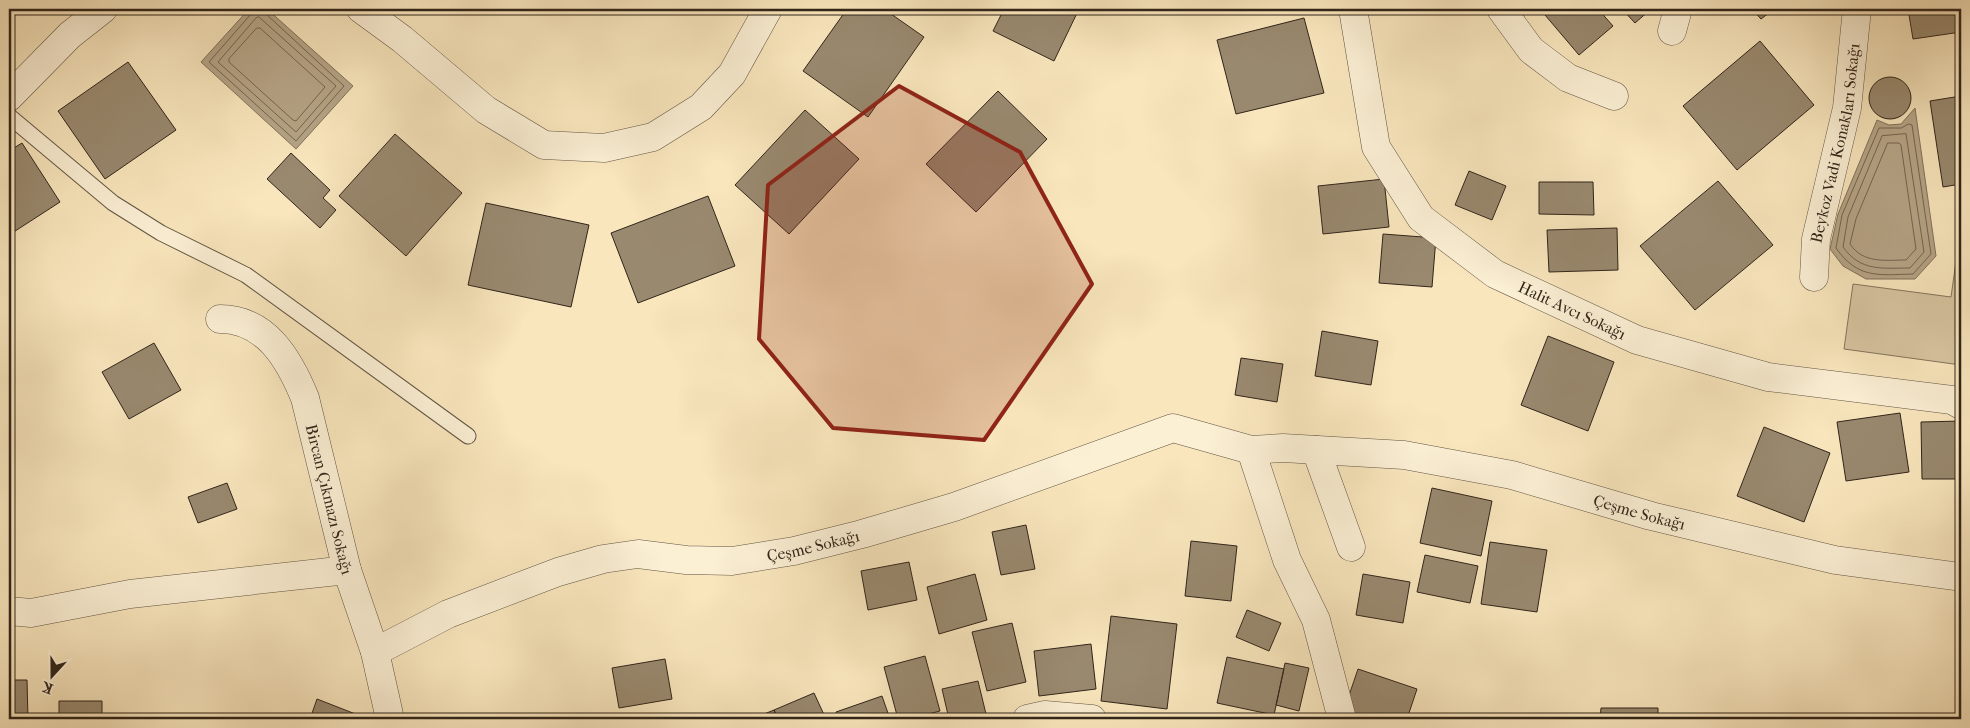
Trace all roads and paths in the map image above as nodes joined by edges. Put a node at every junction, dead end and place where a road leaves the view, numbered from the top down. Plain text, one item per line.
1 (103, 9) edge
2 (362, 9) edge
3 (768, 9) edge
4 (1353, 9) edge
5 (1501, 9) edge
6 (1857, 9) edge
7 (1614, 96) dead end
8 (9, 98) edge
9 (9, 116) edge
10 (1814, 277) dead end
11 (220, 319) dead end
12 (1961, 405) edge
13 (468, 436) dead end
14 (1251, 450) junction
15 (1316, 450) junction
16 (1350, 547) dead end
17 (347, 570) junction
18 (1961, 578) edge
19 (9, 611) edge
20 (376, 652) junction
21 (390, 719) edge
22 (1028, 719) edge
23 (1092, 719) edge
24 (1342, 719) edge

1 - 8 street
2 - 3 street
4 - 12 street, Halit Avcı Sokağı
5 - 7 street
6 - 10 street, Beykoz Vadi Konakları Sokağı
9 - 13 lane
11 - 17 street, Bircan Çıkmazı Sokağı
14 - 15 street, Çeşme Sokağı
14 - 20 street, Çeşme Sokağı
14 - 24 street
15 - 16 street
15 - 18 street, Çeşme Sokağı
17 - 19 street
17 - 20 street, Bircan Çıkmazı Sokağı
20 - 21 street, Bircan Çıkmazı Sokağı
22 - 23 street

